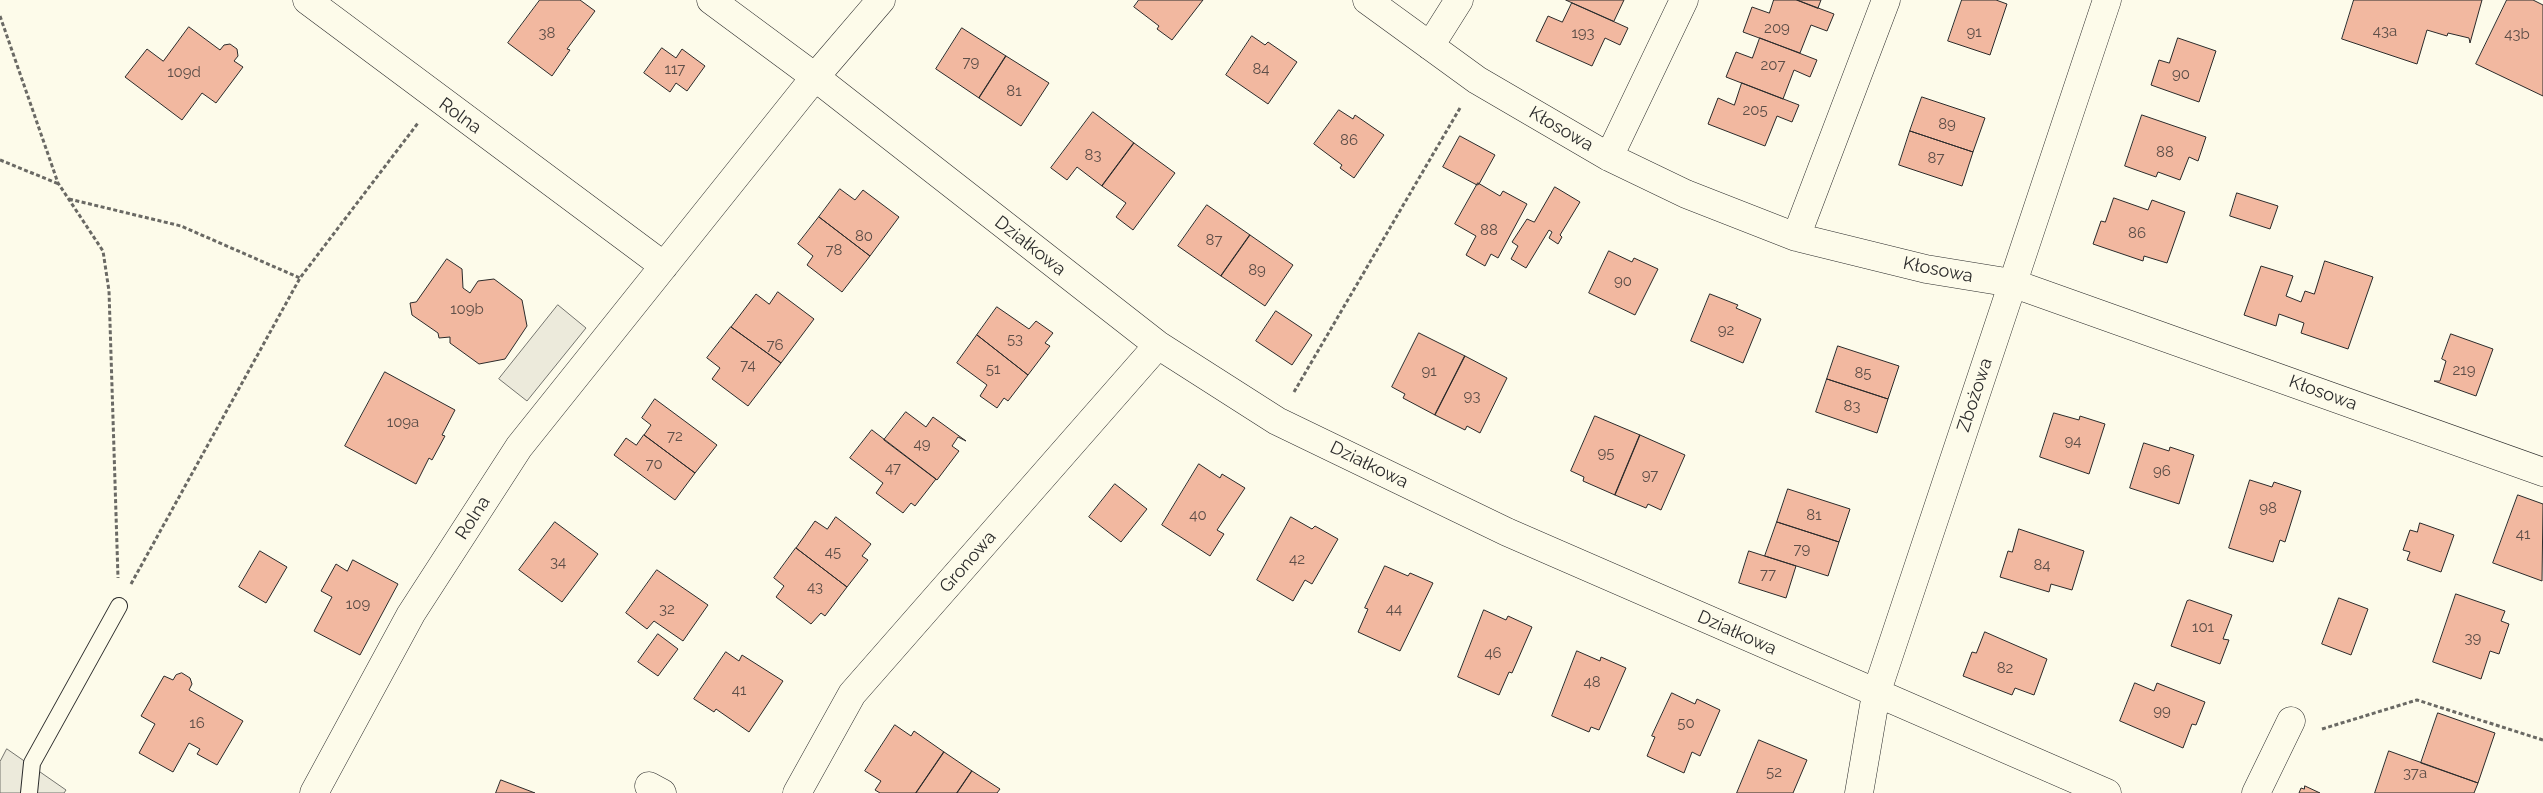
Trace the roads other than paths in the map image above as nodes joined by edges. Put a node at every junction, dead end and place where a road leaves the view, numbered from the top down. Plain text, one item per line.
1 (306, 0) edge
2 (711, 0) edge
3 (881, 0) edge
4 (1367, 0) edge
5 (1459, 0) edge
6 (1684, 0) edge
7 (1886, 0) edge
8 (2107, 0) edge
9 (1430, 46) junction
10 (815, 77) junction
11 (1609, 156) junction
12 (1796, 237) junction
13 (664, 266) junction
14 (2012, 282) junction
15 (1158, 345) junction
16 (2543, 472) edge
17 (119, 606) road end
18 (1876, 694) junction
19 (2286, 732) road end
20 (29, 793) edge
21 (314, 793) edge
22 (796, 793) edge
23 (1859, 793) edge
24 (2107, 793) edge
25 (2256, 793) edge

1 - 13 street, Rolna
2 - 10 street, Działkowa
3 - 10 street, Rolna
4 - 9 street, Kłosowa
5 - 9 street
6 - 11 street
7 - 12 street
8 - 14 street, Zbożowa
9 - 11 street, Kłosowa
10 - 13 street, Rolna
10 - 15 street, Działkowa
11 - 12 street, Kłosowa
12 - 14 street, Kłosowa
13 - 21 street, Rolna
14 - 16 street, Kłosowa
14 - 18 street, Zbożowa
15 - 18 street, Działkowa
15 - 22 street, Gronowa
17 - 20 lane
18 - 23 street, Zbożowa
18 - 24 street, Działkowa
19 - 25 street

